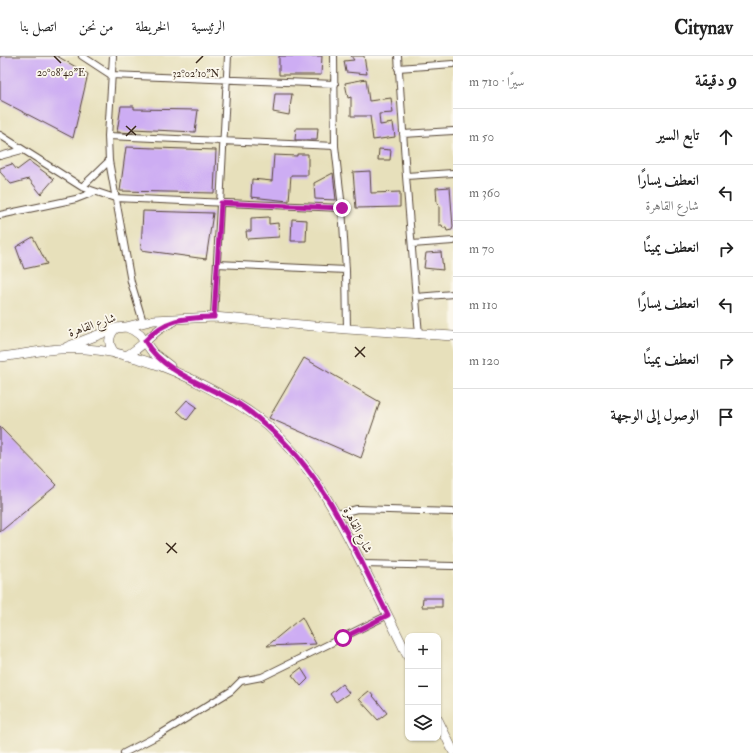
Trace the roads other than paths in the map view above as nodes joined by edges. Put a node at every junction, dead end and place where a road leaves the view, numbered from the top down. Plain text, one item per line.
1 (82, 56) edge
2 (112, 56) edge
3 (228, 56) edge
4 (334, 56) edge
5 (398, 56) edge
6 (453, 64) edge
7 (398, 68) junction
8 (111, 75) junction
9 (227, 80) junction
10 (335, 84) junction
11 (453, 131) edge
12 (403, 134) junction
13 (0, 135) edge
14 (108, 136) junction
15 (224, 142) junction
16 (336, 146) junction
17 (22, 150) junction
18 (0, 156) edge
19 (109, 161) junction
20 (453, 173) edge
21 (406, 176) junction
22 (82, 188) junction
23 (94, 192) junction
24 (115, 198) junction
25 (221, 203) junction
26 (342, 208) junction
27 (0, 216) edge
28 (453, 241) edge
29 (412, 244) junction
30 (217, 264) junction
31 (346, 270) junction
32 (453, 294) edge
33 (416, 297) junction
34 (214, 317) junction
35 (181, 319) junction
36 (143, 322) junction
37 (126, 327) junction
38 (116, 328) junction
39 (347, 329) junction
40 (419, 335) junction
41 (453, 336) edge
42 (145, 341) junction
43 (60, 349) junction
44 (116, 354) junction
45 (126, 356) junction
46 (0, 357) edge
47 (185, 376) junction
48 (453, 512) edge
49 (337, 514) junction
50 (362, 564) junction
51 (453, 566) edge
52 (388, 615) junction
53 (405, 651) edge
54 (441, 726) edge
55 (453, 751) edge
56 (124, 753) edge

1 - 8 street
2 - 8 street
3 - 9 street
4 - 10 street
5 - 7 street
6 - 7 street
7 - 12 street
8 - 9 street
8 - 14 street
9 - 10 street
9 - 15 street
10 - 16 street
11 - 12 street
12 - 21 street
13 - 17 street
14 - 15 street
14 - 19 street
15 - 16 street
15 - 25 street
16 - 26 street
17 - 18 street
17 - 22 street
19 - 22 street
19 - 24 street
20 - 21 street
21 - 29 street
22 - 23 street
23 - 24 street
23 - 27 street
24 - 25 street
24 - 36 street
25 - 26 street
25 - 30 street
26 - 31 street
28 - 29 street
29 - 33 street
30 - 31 street
30 - 34 street
31 - 39 street
32 - 33 street
33 - 40 street
34 - 35 main road
34 - 39 main road
35 - 36 main road
35 - 42 main road
36 - 37 main road
37 - 38 main road, شارع القاهرة
37 - 42 main road, شارع القاهرة
38 - 43 main road, شارع القاهرة
38 - 44 main road
39 - 40 main road
40 - 41 main road
42 - 45 main road
42 - 47 main road, شارع القاهرة
43 - 44 main road, شارع القاهرة
43 - 46 main road, شارع القاهرة
44 - 45 main road, شارع القاهرة
45 - 47 main road, شارع القاهرة
47 - 49 main road, شارع القاهرة
48 - 49 street
49 - 50 main road, شارع القاهرة
50 - 51 street
50 - 52 main road, شارع القاهرة
52 - 53 main road, شارع القاهرة
52 - 56 street
54 - 55 main road

